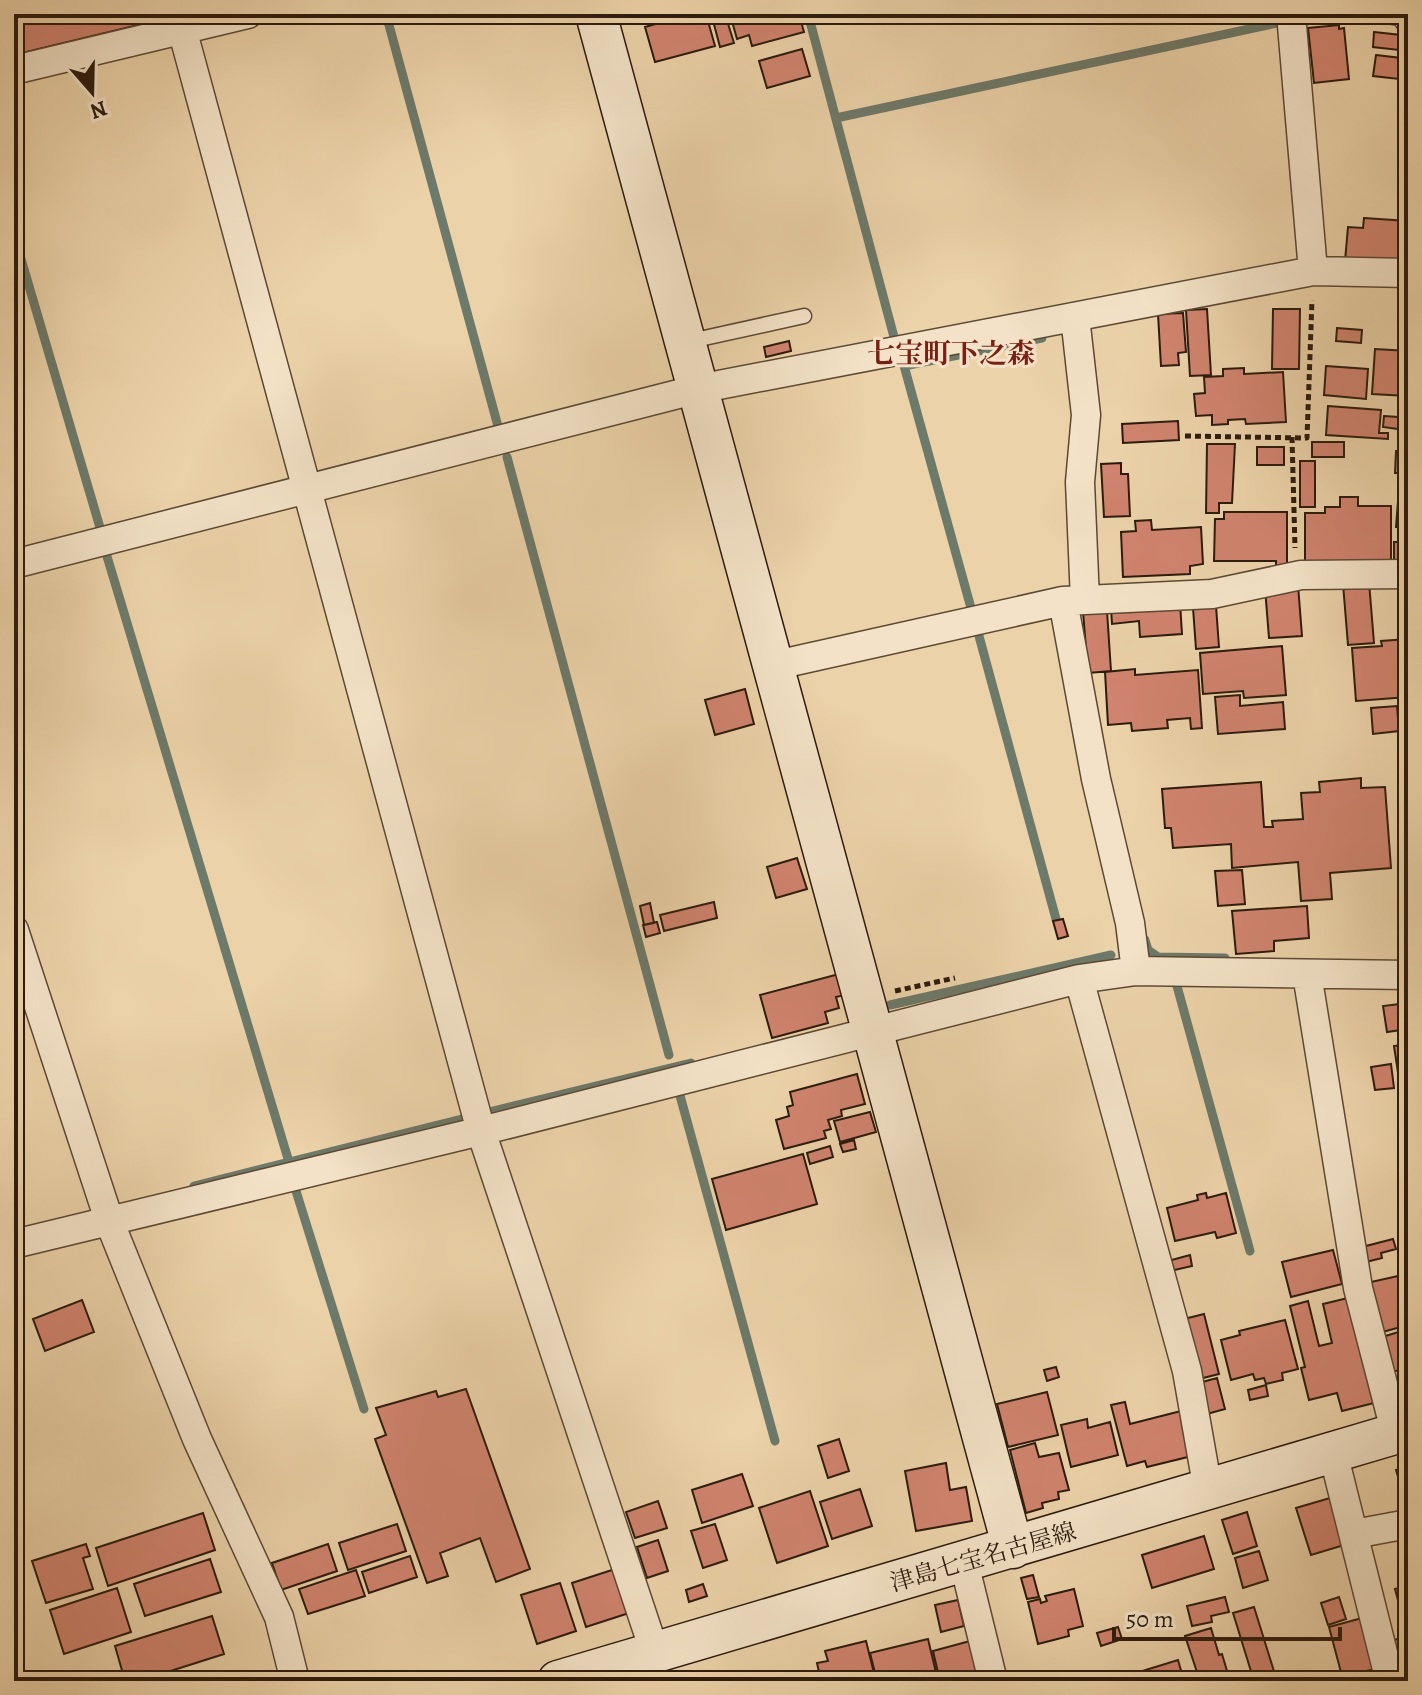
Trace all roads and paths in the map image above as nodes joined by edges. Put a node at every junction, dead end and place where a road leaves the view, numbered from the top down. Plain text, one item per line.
1 (248, 14) edge
2 (596, 14) edge
3 (1291, 14) edge
4 (1375, 14) edge
5 (180, 22) edge
6 (1408, 31) edge
7 (14, 70) edge
8 (1313, 271) junction
9 (1408, 273) edge
10 (804, 316) dead end
11 (1075, 317) junction
12 (685, 342) junction
13 (698, 389) junction
14 (1185, 436) dead end
15 (1292, 437) junction
16 (308, 490) junction
17 (14, 564) edge
18 (1408, 574) edge
19 (1295, 577) junction
20 (1074, 601) junction
21 (772, 666) junction
22 (14, 930) edge
23 (1136, 971) junction
24 (1307, 974) junction
25 (1408, 975) edge
26 (1079, 979) junction
27 (874, 1031) junction
28 (481, 1131) junction
29 (110, 1223) junction
30 (14, 1244) edge
31 (1402, 1432) edge
32 (1333, 1453) junction
33 (1208, 1490) junction
34 (1408, 1524) edge
35 (1354, 1534) junction
36 (1013, 1548) junction
37 (964, 1563) junction
38 (655, 1653) junction
39 (295, 1681) edge
40 (558, 1681) edge
41 (993, 1681) edge
42 (1390, 1681) edge

1 - 5 street
2 - 12 street
3 - 8 street
4 - 6 lane
5 - 7 street
5 - 16 street
8 - 9 street
8 - 11 street
8 - 15 path
10 - 12 lane
11 - 13 street
11 - 20 street
12 - 13 street
13 - 16 street
13 - 21 street
14 - 15 path
15 - 19 path
16 - 17 street
16 - 28 street
18 - 19 street
19 - 20 street
20 - 21 street
20 - 23 street
21 - 27 street
22 - 29 street
23 - 24 street
23 - 26 street
24 - 25 street
24 - 31 street
26 - 27 street
26 - 33 street
27 - 28 street
27 - 36 street
28 - 29 street
28 - 38 street
29 - 30 street
29 - 39 street
31 - 32 street, 津島七宝名古屋線
32 - 33 street, 津島七宝名古屋線
32 - 35 street
33 - 36 street, 津島七宝名古屋線
34 - 35 street
35 - 42 street
36 - 37 street, 津島七宝名古屋線
37 - 38 street, 津島七宝名古屋線
37 - 41 street
38 - 40 street, 津島七宝名古屋線

